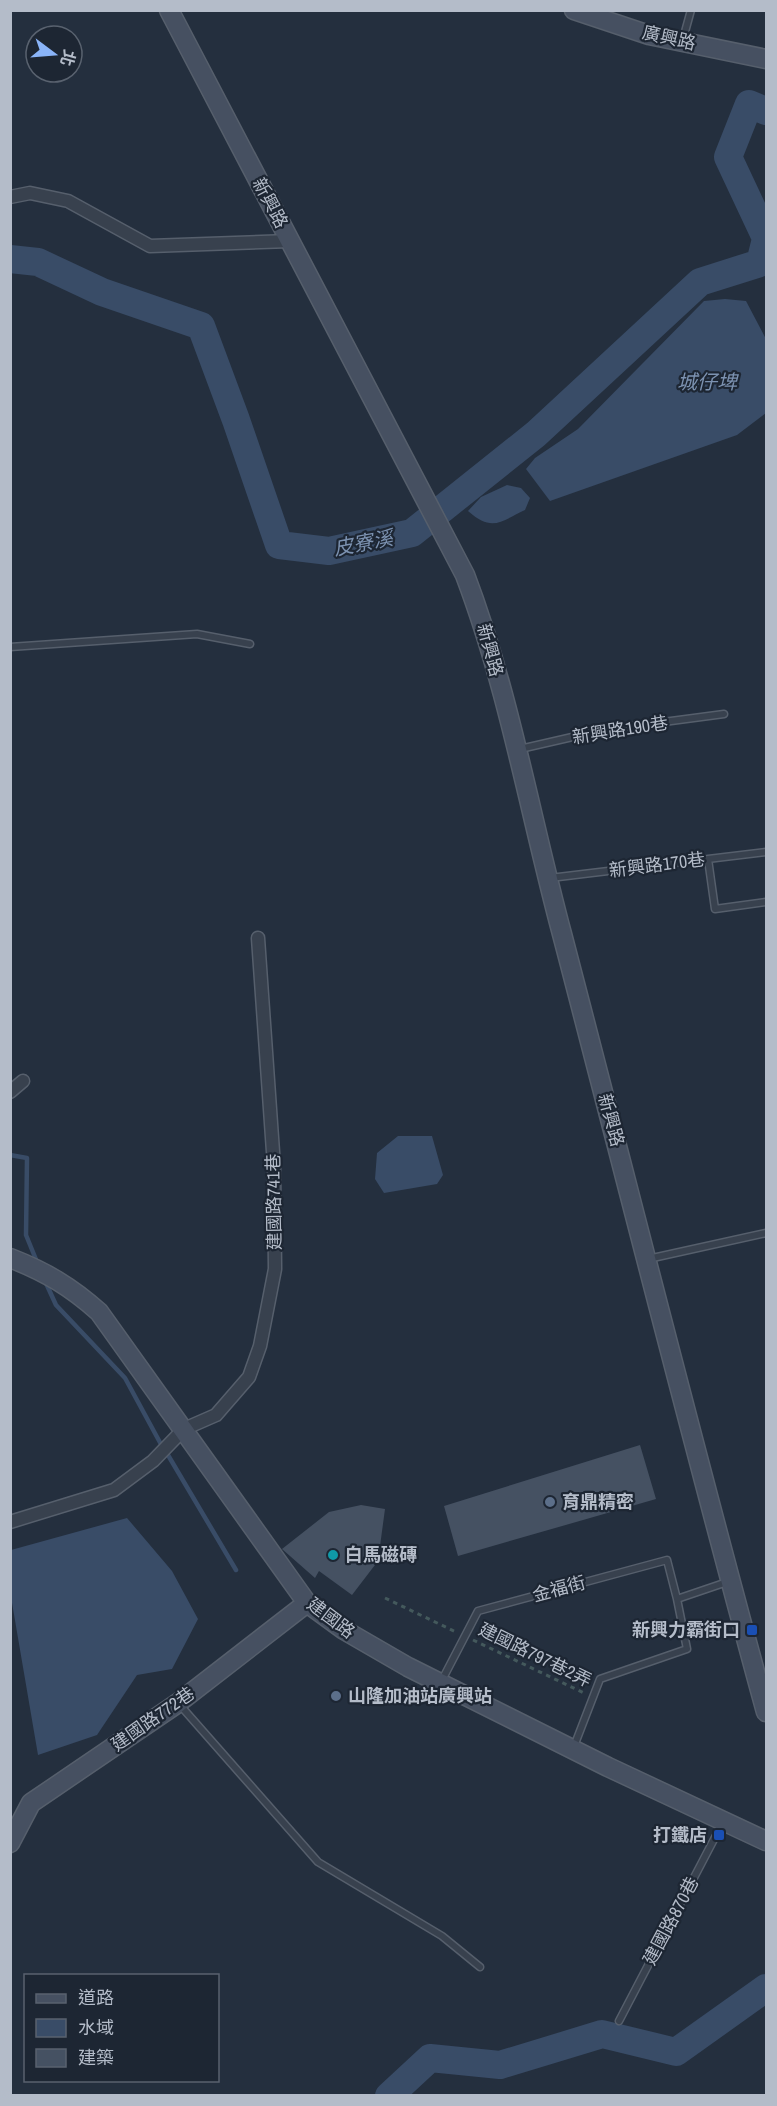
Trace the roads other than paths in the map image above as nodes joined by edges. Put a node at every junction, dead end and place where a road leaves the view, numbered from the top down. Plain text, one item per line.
1 (169, 10) edge
2 (574, 10) edge
3 (691, 10) edge
4 (682, 41) junction
5 (766, 59) edge
6 (10, 197) edge
7 (290, 241) junction
8 (250, 644) dead end
9 (10, 647) edge
10 (724, 714) dead end
11 (516, 750) junction
12 (766, 852) edge
13 (708, 859) junction
14 (547, 879) junction
15 (766, 902) edge
16 (258, 938) dead end
17 (23, 1081) dead end
18 (10, 1092) edge
19 (766, 1233) edge
20 (10, 1258) edge
21 (648, 1259) junction
22 (184, 1429) junction
23 (10, 1522) edge
24 (730, 1581) junction
25 (677, 1599) junction
26 (307, 1603) junction
27 (440, 1683) junction
28 (178, 1703) junction
29 (766, 1712) edge
30 (573, 1749) junction
31 (724, 1821) junction
32 (766, 1841) edge
33 (10, 1844) edge
34 (480, 1967) dead end
35 (619, 2020) dead end

1 - 7 street, 新興路
2 - 4 street, 廣興路
3 - 4 lane
4 - 5 street, 廣興路
6 - 7 street
7 - 11 street, 新興路
8 - 9 lane
10 - 11 lane, 新興路190巷
11 - 14 street, 新興路
12 - 13 lane, 新興路170巷
13 - 14 lane, 新興路170巷
13 - 15 lane
14 - 21 street, 新興路
16 - 22 street, 建國路741巷
17 - 18 street
19 - 21 lane
20 - 22 street, 建國路
21 - 24 street, 新興路
22 - 23 street
22 - 26 street, 建國路
24 - 25 lane
24 - 29 street, 新興路
25 - 27 lane, 金福街
25 - 30 lane
26 - 27 street, 建國路
26 - 28 street, 建國路772巷
27 - 30 street, 建國路
28 - 33 street, 建國路772巷
28 - 34 lane
30 - 31 street, 建國路
31 - 32 street, 建國路
31 - 35 lane, 建國路870巷

